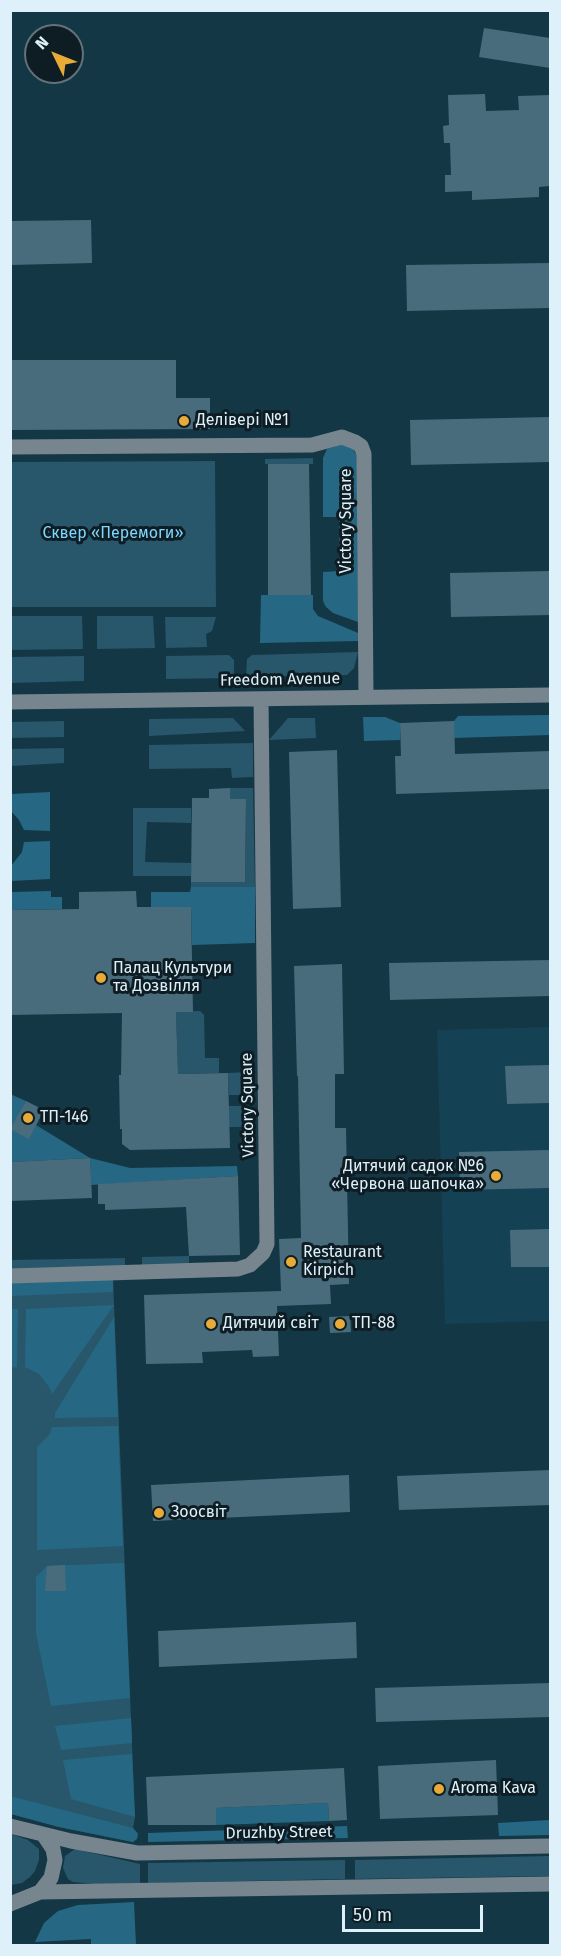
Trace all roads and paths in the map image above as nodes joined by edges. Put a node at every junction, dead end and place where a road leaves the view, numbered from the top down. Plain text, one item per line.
1 (10, 447) edge
2 (550, 695) edge
3 (366, 697) junction
4 (261, 699) junction
5 (10, 702) edge
6 (10, 1276) edge
7 (10, 1826) edge
8 (43, 1834) junction
9 (550, 1846) edge
10 (550, 1884) edge
11 (40, 1892) junction
12 (10, 1904) edge

1 - 3 street, Victory Square
2 - 3 street, Freedom Avenue
3 - 4 street, Freedom Avenue
4 - 5 street, Freedom Avenue
4 - 6 street, Victory Square
7 - 8 street, Druzhby Street
8 - 9 street, Druzhby Street
8 - 11 street
10 - 11 street
11 - 12 street

